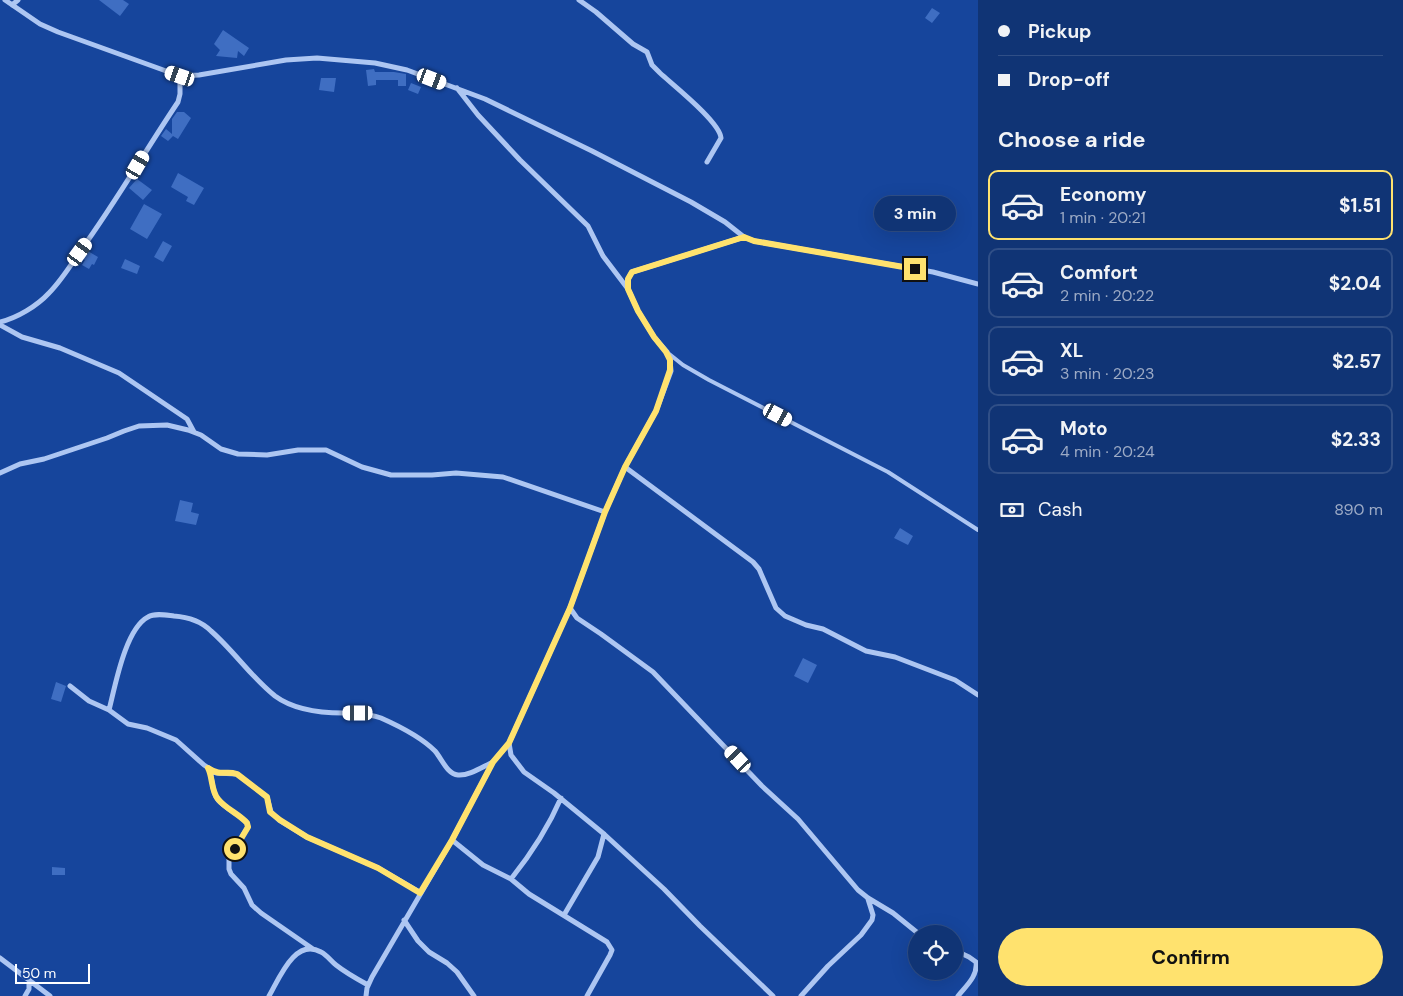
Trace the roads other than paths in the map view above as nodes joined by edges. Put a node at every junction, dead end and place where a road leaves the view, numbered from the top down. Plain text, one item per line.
1 (4, 0) edge
2 (18, 0) edge
3 (579, 0) edge
4 (12, 5) junction
5 (180, 76) junction
6 (456, 88) junction
7 (708, 162) dead end
8 (744, 237) junction
9 (978, 284) edge
10 (628, 289) junction
11 (0, 324) edge
12 (666, 352) junction
13 (194, 432) junction
14 (625, 467) junction
15 (0, 473) edge
16 (605, 512) junction
17 (978, 530) edge
18 (570, 608) junction
19 (70, 686) dead end
20 (978, 695) edge
21 (109, 710) junction
22 (509, 743) junction
23 (493, 762) junction
24 (208, 768) junction
25 (560, 798) junction
26 (604, 834) junction
27 (452, 840) junction
28 (511, 879) junction
29 (420, 893) junction
30 (868, 898) junction
31 (564, 915) junction
32 (404, 920) junction
33 (908, 925) edge
34 (313, 949) junction
35 (963, 954) edge
36 (0, 958) edge
37 (29, 979) junction
38 (368, 985) junction
39 (25, 996) edge
40 (50, 996) edge
41 (269, 996) edge
42 (366, 996) edge
43 (474, 996) edge
44 (587, 996) edge
45 (773, 996) edge
46 (801, 996) edge
47 (958, 996) edge

1 - 4 street
2 - 4 street
3 - 7 street
4 - 5 street
5 - 6 street
5 - 11 street
6 - 8 street
6 - 10 street
8 - 9 street
8 - 10 street
10 - 12 street
11 - 13 street
12 - 14 street
12 - 17 lane
13 - 15 street
13 - 16 street
14 - 16 street
14 - 20 street
16 - 18 street
18 - 22 street
18 - 30 street
19 - 21 street
21 - 23 street
21 - 24 street
22 - 23 street
22 - 25 street
23 - 27 street
24 - 29 street
24 - 34 street
25 - 26 street
25 - 28 street
26 - 31 street
26 - 45 street
27 - 28 street
27 - 29 street
28 - 31 street
29 - 32 street
30 - 33 street
30 - 46 street
31 - 44 street
32 - 38 street
32 - 43 street
34 - 38 street
34 - 41 street
35 - 47 street
36 - 37 street
37 - 39 street
37 - 40 street
38 - 42 street

